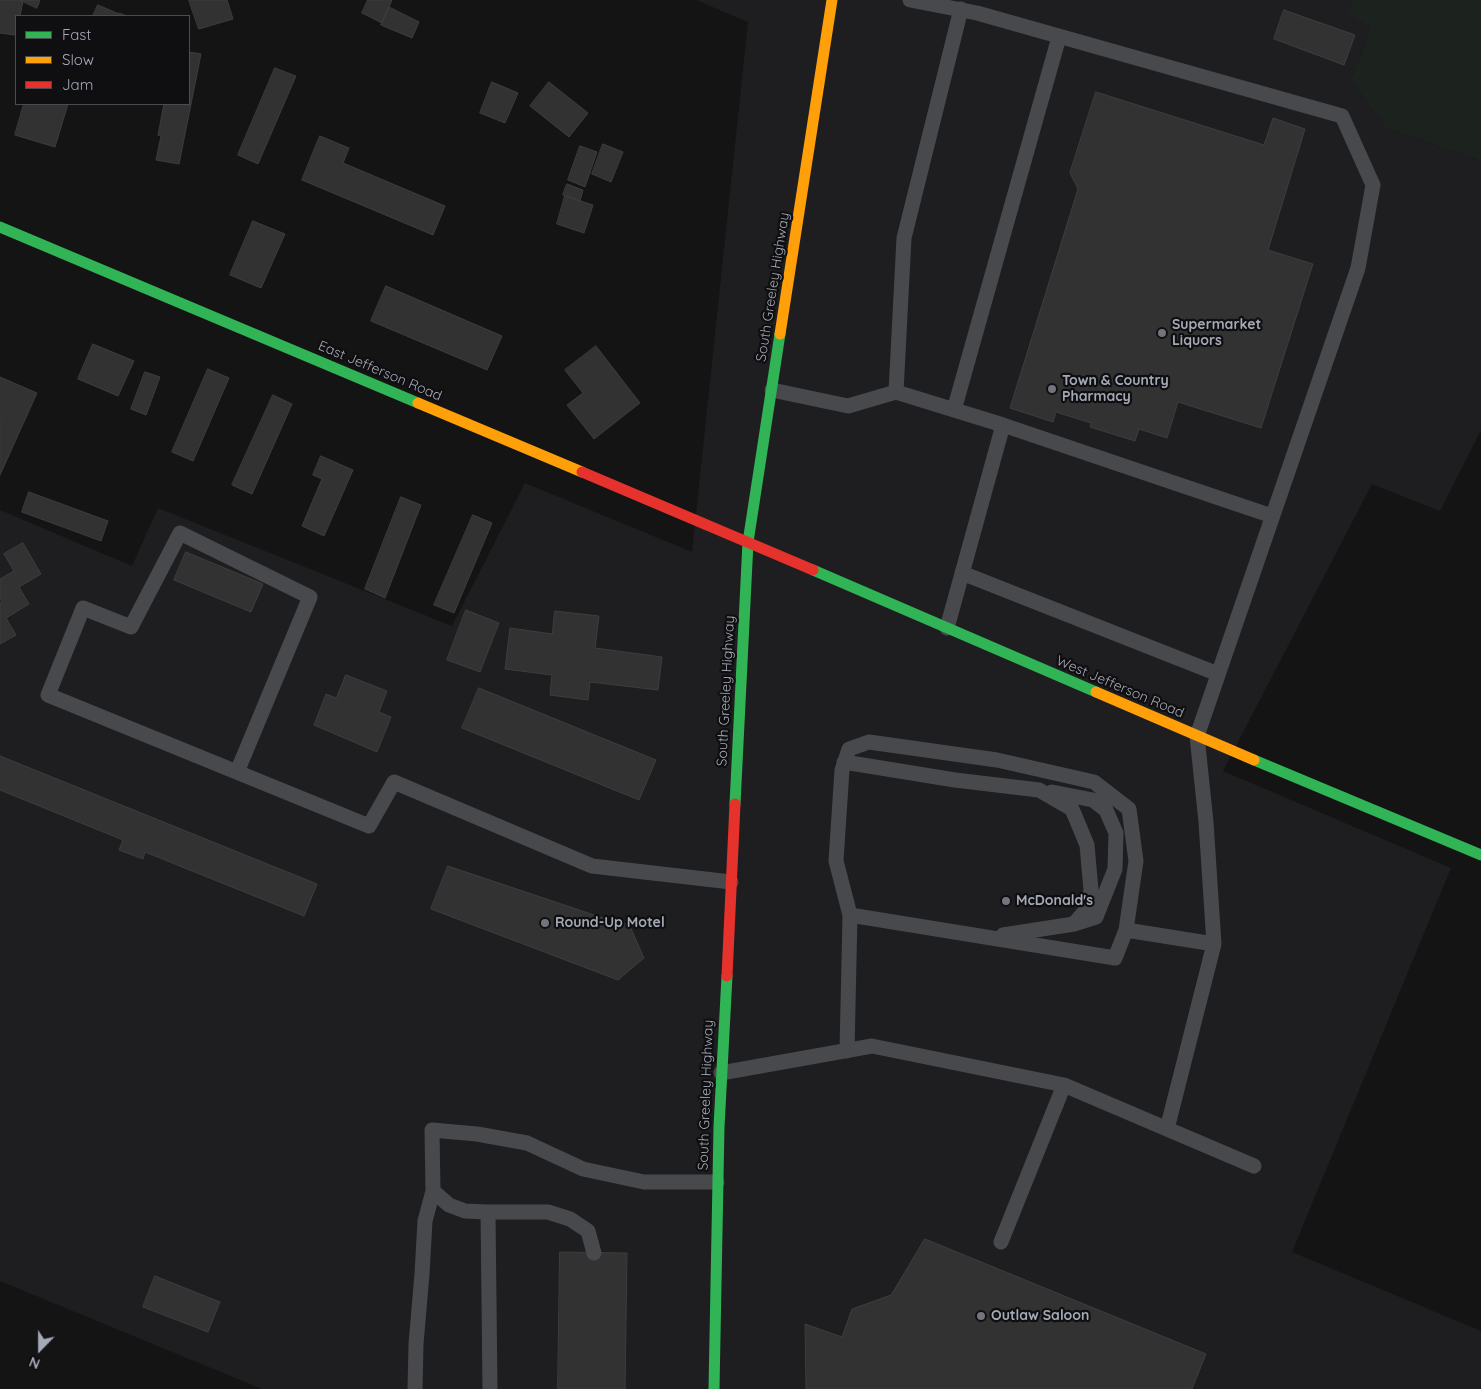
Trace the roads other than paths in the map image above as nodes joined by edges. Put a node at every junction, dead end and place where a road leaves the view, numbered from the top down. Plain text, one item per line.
1 (832, 0) edge
2 (910, 0) edge
3 (979, 7) edge
4 (961, 9) junction
5 (1059, 37) junction
6 (0, 228) edge
7 (772, 390) junction
8 (896, 392) junction
9 (954, 410) junction
10 (1003, 425) junction
11 (1272, 516) junction
12 (748, 542) junction
13 (962, 573) junction
14 (947, 628) junction
15 (1218, 674) junction
16 (1197, 736) junction
17 (844, 762) junction
18 (238, 772) junction
19 (1039, 790) junction
20 (1481, 855) edge
21 (731, 882) junction
22 (850, 915) junction
23 (1074, 924) junction
24 (1126, 930) junction
25 (989, 937) junction
26 (1214, 944) junction
27 (847, 1051) junction
28 (721, 1073) junction
29 (1064, 1085) junction
30 (1167, 1129) junction
31 (1254, 1166) dead end
32 (717, 1182) junction
33 (433, 1191) junction
34 (488, 1212) junction
35 (1001, 1242) dead end
36 (594, 1253) dead end
37 (415, 1389) edge
38 (490, 1389) edge
39 (714, 1389) edge

1 - 7 main road, South Greeley Highway
2 - 4 lane
3 - 4 lane
3 - 5 lane
4 - 8 lane
5 - 9 lane
5 - 11 lane
6 - 12 main road, East Jefferson Road
7 - 8 lane
7 - 12 main road, South Greeley Highway
8 - 9 lane
9 - 10 lane
10 - 11 lane
10 - 13 lane
11 - 15 lane
12 - 14 main road, West Jefferson Road
12 - 21 main road, South Greeley Highway
13 - 14 lane
13 - 15 lane
14 - 16 main road, West Jefferson Road
15 - 16 lane
16 - 20 main road, West Jefferson Road
16 - 26 lane
17 - 19 lane
17 - 22 lane
17 - 24 lane
18 - 18 lane
18 - 21 lane
19 - 23 lane
19 - 23 lane
21 - 28 main road, South Greeley Highway
22 - 25 lane
22 - 27 lane
23 - 25 lane
24 - 25 lane
24 - 26 lane
26 - 30 lane
27 - 28 lane
27 - 29 lane
28 - 32 main road, South Greeley Highway
29 - 30 lane
29 - 35 lane
30 - 31 lane
32 - 33 lane
32 - 39 main road, South Greeley Highway
33 - 34 lane
33 - 37 lane
34 - 36 lane
34 - 38 lane

